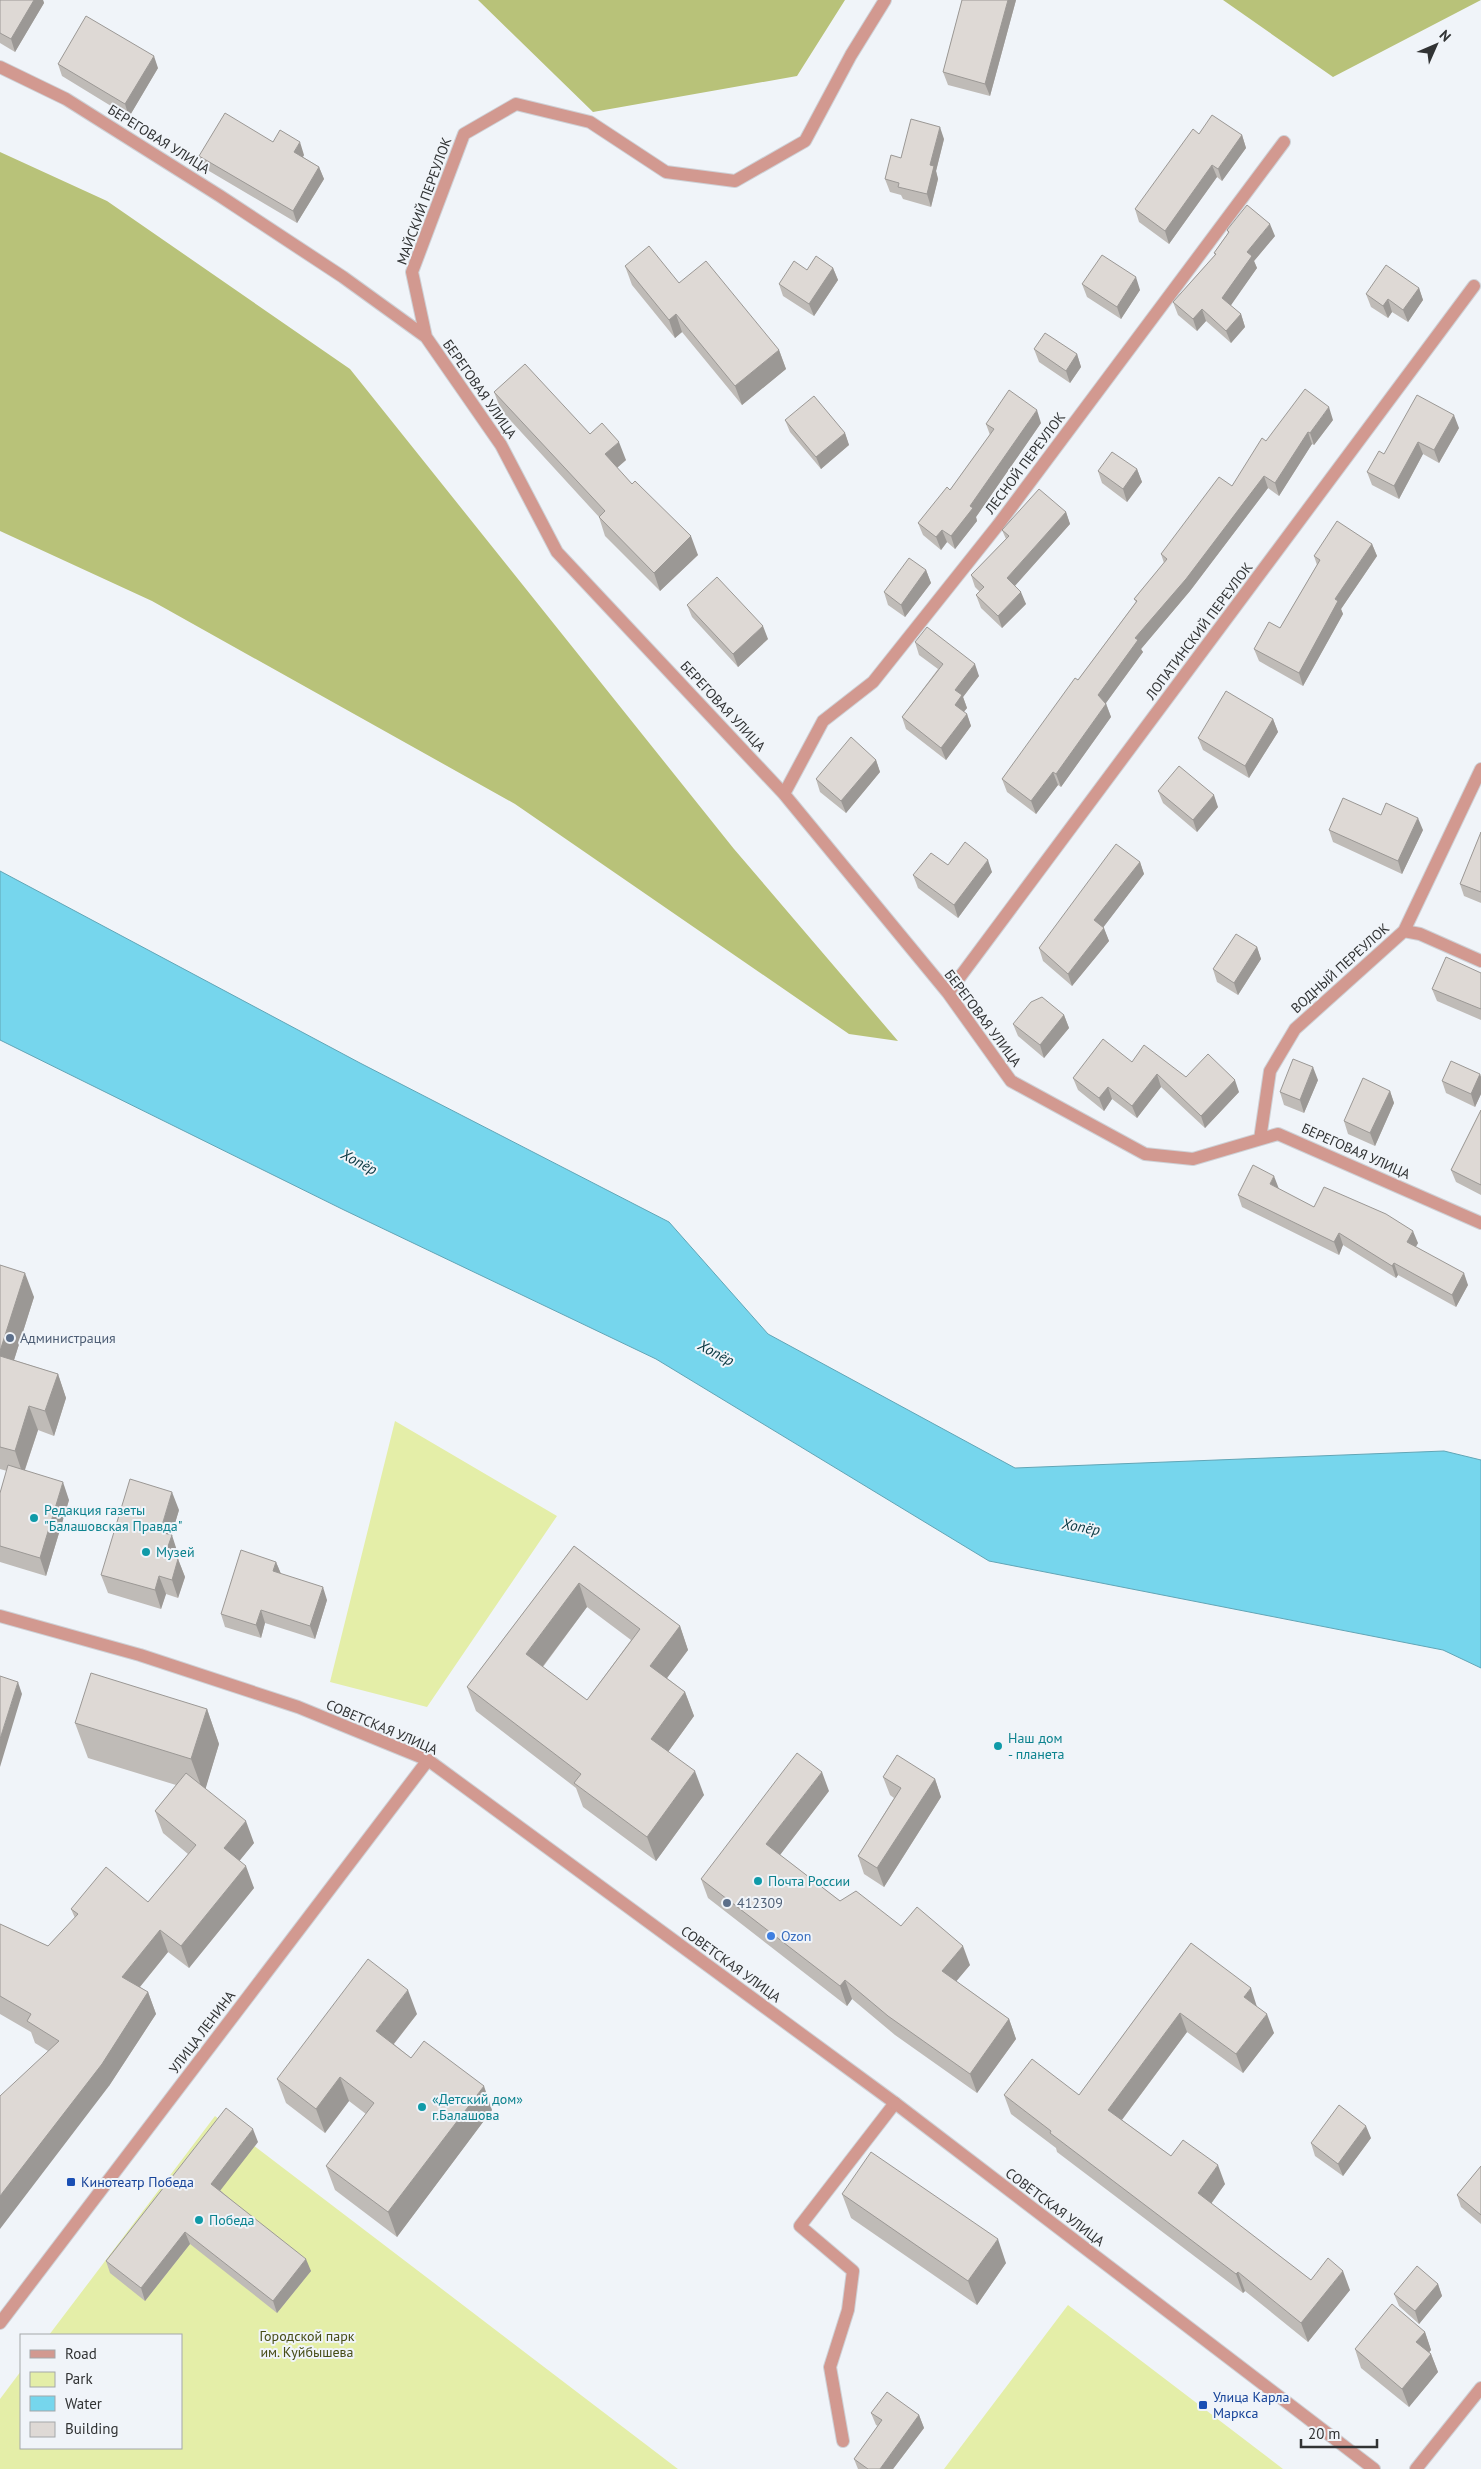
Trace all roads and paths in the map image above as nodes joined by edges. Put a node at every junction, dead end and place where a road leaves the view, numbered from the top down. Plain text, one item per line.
1 (885, 0) edge
2 (0, 67) edge
3 (1284, 142) dead end
4 (1474, 286) dead end
5 (426, 337) junction
6 (1481, 770) edge
7 (784, 794) junction
8 (1404, 931) junction
9 (1481, 961) edge
10 (948, 993) junction
11 (1260, 1139) junction
12 (1481, 1223) edge
13 (0, 1616) edge
14 (428, 1760) junction
15 (895, 2103) junction
16 (0, 2323) edge
17 (1481, 2388) edge
18 (843, 2441) dead end
19 (1374, 2469) edge
20 (1416, 2469) edge

1 - 5 street, МАЙСКИЙ ПЕРЕУЛОК
2 - 5 street, БЕРЕГОВАЯ УЛИЦА
3 - 7 street, ЛЕСНОЙ ПЕРЕУЛОК
4 - 10 street, ЛОПАТИНСКИЙ ПЕРЕУЛОК
5 - 7 street, БЕРЕГОВАЯ УЛИЦА
6 - 8 street, ВОДНЫЙ ПЕРЕУЛОК
7 - 10 street, БЕРЕГОВАЯ УЛИЦА
8 - 9 street
8 - 11 street, ВОДНЫЙ ПЕРЕУЛОК
10 - 11 street, БЕРЕГОВАЯ УЛИЦА
11 - 12 street, БЕРЕГОВАЯ УЛИЦА
13 - 14 street, СОВЕТСКАЯ УЛИЦА
14 - 15 street, СОВЕТСКАЯ УЛИЦА
14 - 16 street, УЛИЦА ЛЕНИНА
15 - 18 street
15 - 19 street, СОВЕТСКАЯ УЛИЦА
17 - 20 street

